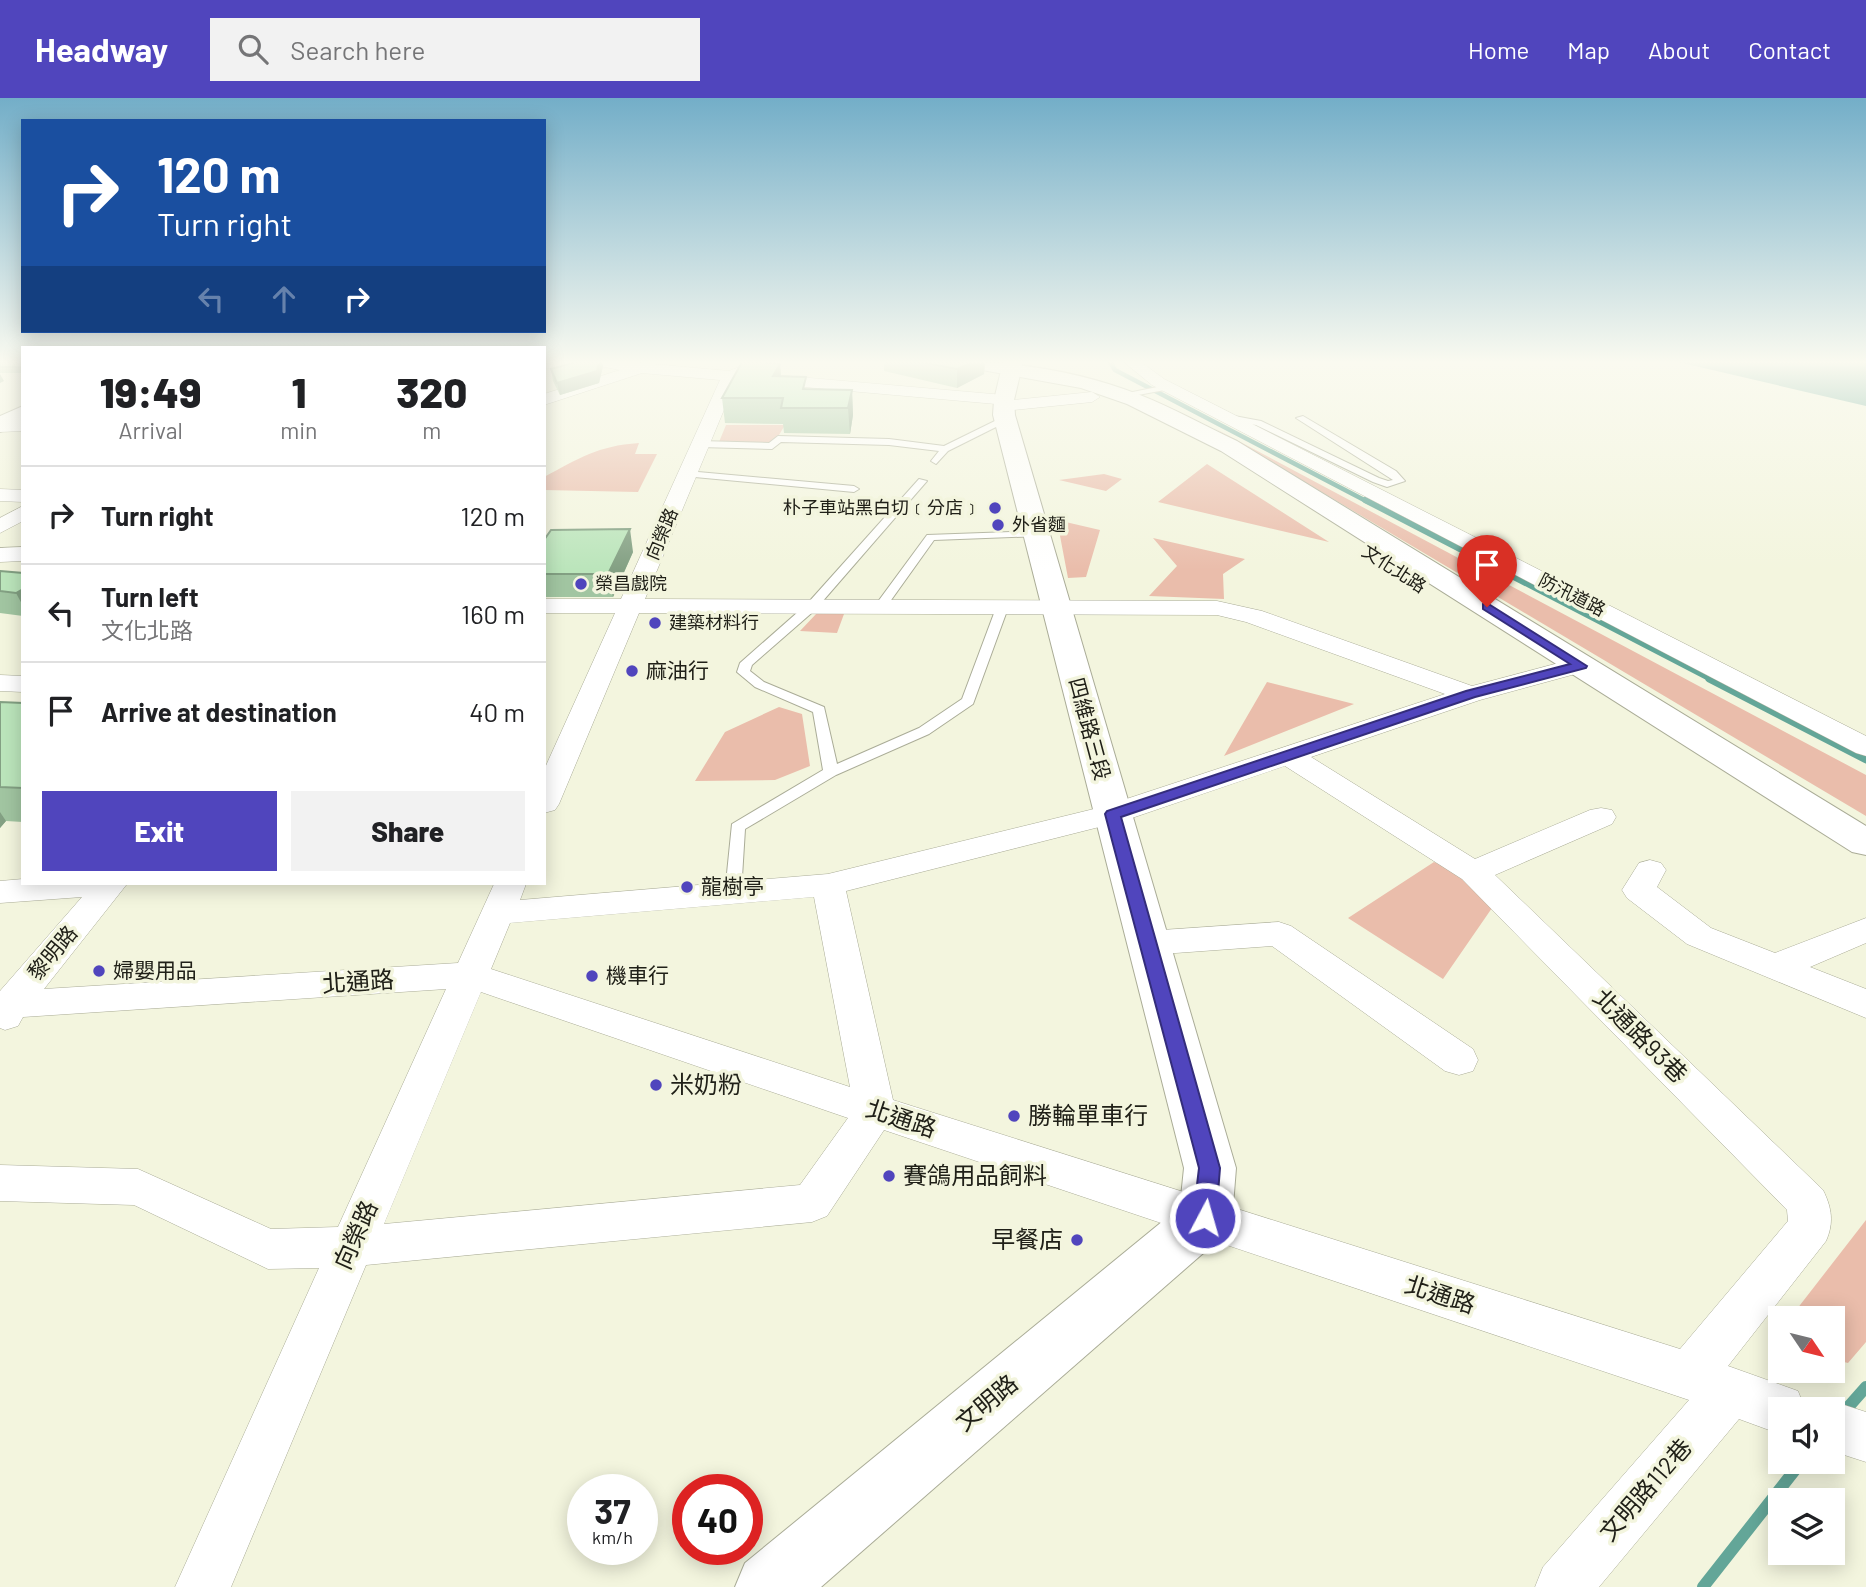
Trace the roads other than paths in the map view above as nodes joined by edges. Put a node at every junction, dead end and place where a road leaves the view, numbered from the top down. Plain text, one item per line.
1 (706, 431) edge
2 (964, 431) edge
3 (1015, 431) edge
4 (1173, 431) edge
5 (1199, 431) edge
6 (1255, 431) edge
7 (1277, 431) edge
8 (1323, 431) edge
9 (700, 444) junction
10 (945, 449) junction
11 (936, 461) dead end
12 (687, 474) junction
13 (922, 481) dead end
14 (854, 489) dead end
15 (0, 495) edge
16 (21, 496) edge
17 (21, 513) edge
18 (0, 527) edge
19 (1036, 534) junction
20 (21, 554) edge
21 (0, 555) edge
22 (546, 606) edge
23 (630, 606) junction
24 (811, 607) junction
25 (880, 607) junction
26 (1002, 608) junction
27 (1057, 608) junction
28 (1568, 669) junction
29 (0, 683) edge
30 (21, 684) edge
31 (1471, 694) junction
32 (1866, 747) edge
33 (1288, 755) junction
34 (554, 758) edge
35 (831, 772) junction
36 (546, 795) edge
37 (1112, 814) junction
38 (1601, 817) dead end
39 (1866, 843) edge
40 (1650, 870) dead end
41 (1866, 871) edge
42 (1473, 872) junction
43 (828, 884) junction
44 (97, 885) edge
45 (110, 885) edge
46 (0, 892) edge
47 (733, 893) junction
48 (503, 898) edge
49 (1866, 930) edge
50 (1148, 943) junction
51 (1775, 967) junction
52 (470, 975) junction
53 (1866, 1003) edge
54 (4, 1012) edge
55 (1459, 1060) dead end
56 (876, 1111) junction
57 (0, 1183) edge
58 (1205, 1218) junction
59 (351, 1247) junction
60 (1709, 1384) junction
61 (1768, 1405) edge
62 (1845, 1430) edge
63 (1866, 1437) edge
64 (780, 1583) edge
65 (203, 1587) edge
66 (1563, 1587) edge

1 - 9 street, 向榮路
2 - 10 lane
3 - 19 main road, 四維路三段
4 - 28 main road, 文化北路
5 - 28 main road, 文化北路
6 - 32 street, 防汛道路
7 - 8 lane
9 - 10 lane
9 - 12 street, 向榮路
10 - 11 lane
12 - 14 lane
12 - 23 street, 向榮路
13 - 24 lane
15 - 16 street
17 - 18 street
19 - 25 lane
19 - 27 main road, 四維路三段
20 - 21 street
22 - 23 street
23 - 24 street
23 - 34 street, 向榮路
24 - 25 street
24 - 35 lane
25 - 26 street
26 - 27 street
26 - 35 lane
27 - 31 street
27 - 37 main road, 四維路三段
28 - 31 street
28 - 39 main road, 文化北路
28 - 41 main road, 文化北路
29 - 30 street
31 - 33 street
33 - 37 street
33 - 42 street, 北通路93巷
34 - 36 street, 向榮路
35 - 47 lane
37 - 43 street
37 - 50 main road, 四維路三段
38 - 42 street
40 - 51 street
42 - 60 street, 北通路93巷
43 - 47 street
43 - 56 street
44 - 46 street
45 - 54 street, 黎明路
47 - 48 street
48 - 52 street, 向榮路
49 - 51 street
50 - 55 street
50 - 58 main road, 四維路三段
51 - 53 street
52 - 54 street, 北通路
52 - 56 street, 北通路
52 - 59 street, 向榮路
56 - 58 street, 北通路
56 - 59 street
57 - 59 street
58 - 60 street, 北通路
58 - 64 main road, 文明路
59 - 65 street, 向榮路
60 - 61 street, 北通路
60 - 66 street, 文明路112巷
62 - 63 street

